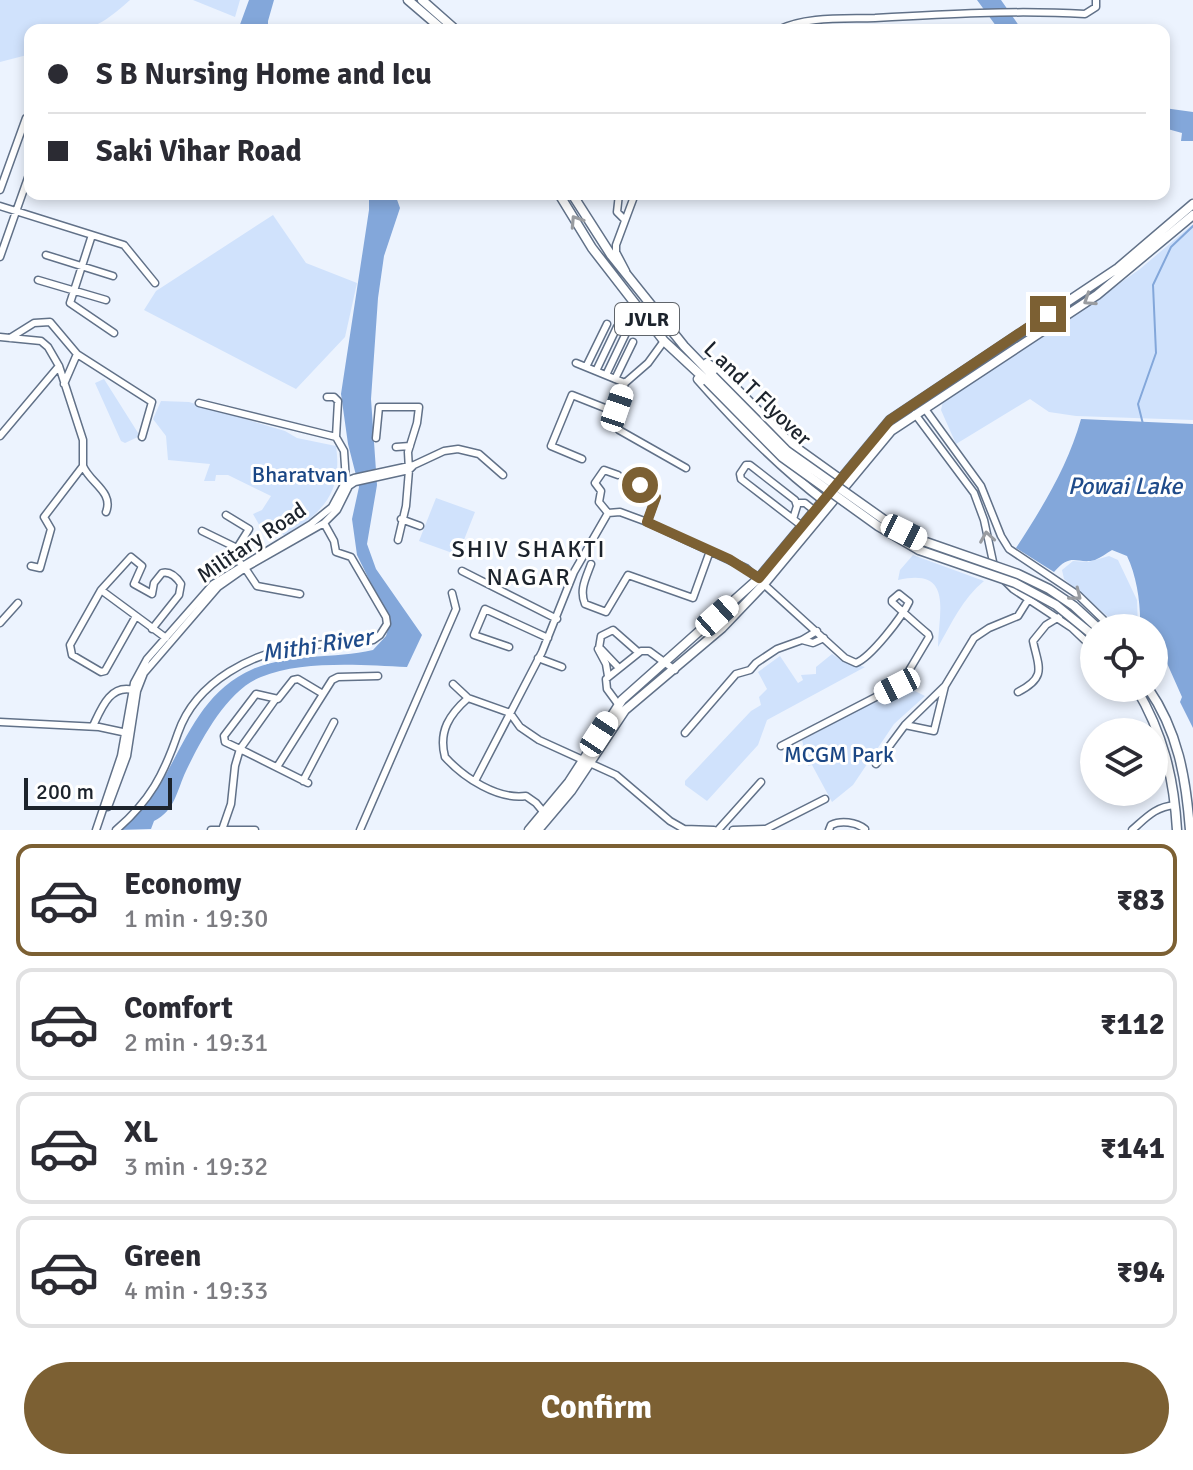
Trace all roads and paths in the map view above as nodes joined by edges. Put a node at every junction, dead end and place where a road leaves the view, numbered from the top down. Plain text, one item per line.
1 (408, 0) edge
2 (422, 0) edge
3 (1096, 4) edge
4 (821, 20) junction
5 (436, 24) edge
6 (449, 24) edge
7 (798, 24) edge
8 (810, 24) edge
9 (24, 124) edge
10 (24, 189) edge
11 (0, 190) edge
12 (563, 200) edge
13 (576, 200) edge
14 (618, 200) edge
15 (632, 200) edge
16 (1193, 204) edge
17 (0, 206) edge
18 (16, 211) junction
19 (1193, 215) edge
20 (624, 220) junction
21 (92, 235) junction
22 (46, 255) dead end
23 (0, 257) edge
24 (82, 266) junction
25 (627, 275) junction
26 (113, 276) dead end
27 (38, 280) dead end
28 (155, 283) dead end
29 (74, 291) junction
30 (106, 300) dead end
31 (607, 324) dead end
32 (617, 327) dead end
33 (627, 331) dead end
34 (114, 333) dead end
35 (0, 337) edge
36 (10, 338) junction
37 (664, 341) junction
38 (633, 342) dead end
39 (684, 346) junction
40 (77, 354) junction
41 (576, 363) dead end
42 (691, 365) junction
43 (59, 366) junction
44 (586, 367) junction
45 (967, 368) junction
46 (596, 371) junction
47 (606, 375) junction
48 (973, 377) junction
49 (710, 378) junction
50 (615, 379) junction
51 (625, 383) junction
52 (64, 384) junction
53 (327, 397) dead end
54 (918, 400) junction
55 (199, 403) dead end
56 (925, 409) junction
57 (911, 410) junction
58 (615, 412) junction
59 (0, 436) edge
60 (142, 437) dead end
61 (336, 437) junction
62 (376, 438) dead end
63 (410, 446) junction
64 (396, 447) dead end
65 (802, 453) junction
66 (582, 459) dead end
67 (83, 466) junction
68 (410, 467) junction
69 (686, 468) dead end
70 (788, 471) junction
71 (503, 475) dead end
72 (618, 475) dead end
73 (844, 481) junction
74 (351, 482) junction
75 (640, 485) dead end
76 (796, 503) junction
77 (827, 503) junction
78 (815, 511) junction
79 (106, 512) dead end
80 (608, 513) junction
81 (226, 515) dead end
82 (401, 519) junction
83 (793, 519) junction
84 (647, 522) junction
85 (324, 523) junction
86 (420, 526) dead end
87 (802, 526) junction
88 (202, 531) dead end
89 (398, 540) dead end
90 (237, 548) junction
91 (710, 551) junction
92 (268, 552) junction
93 (591, 564) dead end
94 (31, 566) dead end
95 (243, 566) junction
96 (462, 571) dead end
97 (762, 581) junction
98 (101, 590) junction
99 (452, 593) dead end
100 (300, 594) dead end
101 (1028, 600) junction
102 (18, 603) dead end
103 (1083, 614) edge
104 (1098, 614) edge
105 (136, 616) junction
106 (1059, 617) junction
107 (557, 619) junction
108 (0, 623) edge
109 (1080, 625) edge
110 (152, 629) junction
111 (817, 631) junction
112 (1080, 636) edge
113 (548, 638) junction
114 (824, 638) junction
115 (168, 640) junction
116 (802, 640) junction
117 (509, 647) dead end
118 (599, 648) junction
119 (638, 652) junction
120 (538, 658) junction
121 (663, 663) junction
122 (562, 667) dead end
123 (619, 668) junction
124 (675, 670) junction
125 (378, 676) dead end
126 (608, 676) junction
127 (453, 684) dead end
128 (945, 686) junction
129 (135, 687) junction
130 (1018, 692) dead end
131 (323, 694) junction
132 (468, 698) junction
133 (275, 700) junction
134 (1144, 702) edge
135 (1157, 702) edge
136 (618, 704) junction
137 (510, 713) junction
138 (131, 720) junction
139 (0, 722) edge
140 (334, 722) dead end
141 (905, 725) junction
142 (93, 726) junction
143 (127, 733) junction
144 (685, 733) dead end
145 (781, 746) dead end
146 (240, 749) junction
147 (587, 761) junction
148 (876, 764) dead end
149 (277, 767) junction
150 (117, 776) junction
151 (475, 781) junction
152 (761, 782) dead end
153 (825, 799) dead end
154 (1176, 805) junction
155 (546, 815) junction
156 (1144, 820) junction
157 (865, 829) edge
158 (97, 830) edge
159 (116, 830) edge
160 (211, 830) edge
161 (222, 830) edge
162 (255, 830) edge
163 (360, 830) edge
164 (529, 830) edge
165 (538, 830) edge
166 (716, 830) edge
167 (733, 830) edge
168 (829, 830) edge
169 (1132, 830) edge
170 (1145, 830) edge
171 (1177, 830) edge
172 (1190, 830) edge

1 - 5 main road
2 - 6 main road
3 - 4 street
4 - 7 street
4 - 8 street
9 - 11 street
10 - 18 street
37 -> 12 main road, JVLR
13 - 25 main road, JVLR
14 - 20 street
15 - 20 street
16 - 45 main road
17 - 18 street
18 - 21 street
18 - 23 street
19 -> 48 main road
20 - 25 street
21 - 24 street
21 - 28 street
22 - 24 street
24 - 26 street
24 - 29 street
25 - 39 main road, JVLR
27 - 29 street
29 - 30 street
29 - 34 street
31 - 44 street
32 - 46 street
33 - 47 street
35 - 36 street
36 - 40 street
36 - 43 street
37 - 42 main road, JVLR
37 - 51 street
38 - 50 street
39 - 49 main road, L and T Flyover / JVLR
39 - 65 main road
40 - 52 street
40 - 60 street
41 - 44 street
42 - 49 main road, L and T Flyover / JVLR
42 - 70 main road
43 - 52 street
43 - 59 street
44 - 46 street
45 - 48 main road
45 - 54 main road
46 - 47 street
47 - 50 street
48 - 56 main road
49 - 103 main road, L and T Flyover / JVLR, bridge
49 - 109 main road, L and T Flyover / JVLR, bridge
50 - 51 street
51 - 58 street
52 - 67 street
53 - 61 street
54 - 56 main road
54 - 57 main road
55 - 61 street
56 - 57 main road
56 -> 104 street
57 - 73 main road
101 -> 57 street
58 - 66 street
58 - 69 street
61 - 74 street
62 - 63 street
63 - 64 street
63 - 68 street
65 - 70 main road
65 - 73 main road
67 - 79 street
67 - 94 street
68 - 71 street
68 - 74 street
68 - 82 street
70 - 77 main road
72 - 80 street
73 - 77 main road
74 - 85 street
74 - 92 street, Military Road
75 - 84 street
76 - 78 street
76 - 83 street
76 - 83 street
77 - 78 main road
77 - 97 main road
78 - 87 main road
80 - 84 street
80 - 107 street
81 - 90 street
82 - 86 street
82 - 89 street
83 - 87 street
84 - 91 street
85 - 92 street
85 - 159 street
87 - 97 main road
88 - 90 street
90 - 95 street
91 - 93 street
91 - 97 street
92 - 95 street, Military Road
95 - 100 street
95 - 115 street, Military Road
96 - 107 street
97 - 111 street
97 - 121 main road
97 - 124 main road
98 - 105 street
98 - 105 street
98 - 110 street
99 - 163 street
101 - 106 street
101 - 128 street
102 - 108 street
105 - 110 street
106 - 112 street
106 - 130 street
107 - 113 street
110 - 115 street
111 - 114 street
111 - 116 street
113 - 117 street
113 - 120 street
114 - 116 street
114 - 145 street
115 - 129 street, Military Road
116 - 144 street
118 - 119 street
118 - 123 street
118 - 126 street
119 - 121 street
119 - 123 street
120 - 122 street
120 - 137 street
121 - 124 street
121 - 136 main road
123 - 126 street
124 - 147 main road
125 - 131 street
126 - 136 street
127 - 132 street
128 - 141 street
128 - 141 street
129 - 138 street, Military Road
129 - 142 street
131 - 133 street
131 - 149 street
132 - 137 street
132 - 151 street
133 - 146 street
133 - 146 street
134 - 154 main road
135 - 172 main road
136 - 147 main road
137 - 147 street
137 - 151 street
138 - 143 street, Military Road
138 - 150 street
139 - 142 street
140 - 149 street
141 - 148 street
142 - 143 street
143 - 150 street, Military Road
146 - 149 street
146 - 161 street
147 - 155 main road
147 - 166 street
150 - 158 street, Military Road
151 - 155 street
152 - 166 street
153 - 167 street
154 - 156 street
154 - 171 main road
155 - 164 main road
155 - 165 main road
156 - 169 street
156 - 170 street
157 - 168 street
160 - 161 street
161 - 162 street

